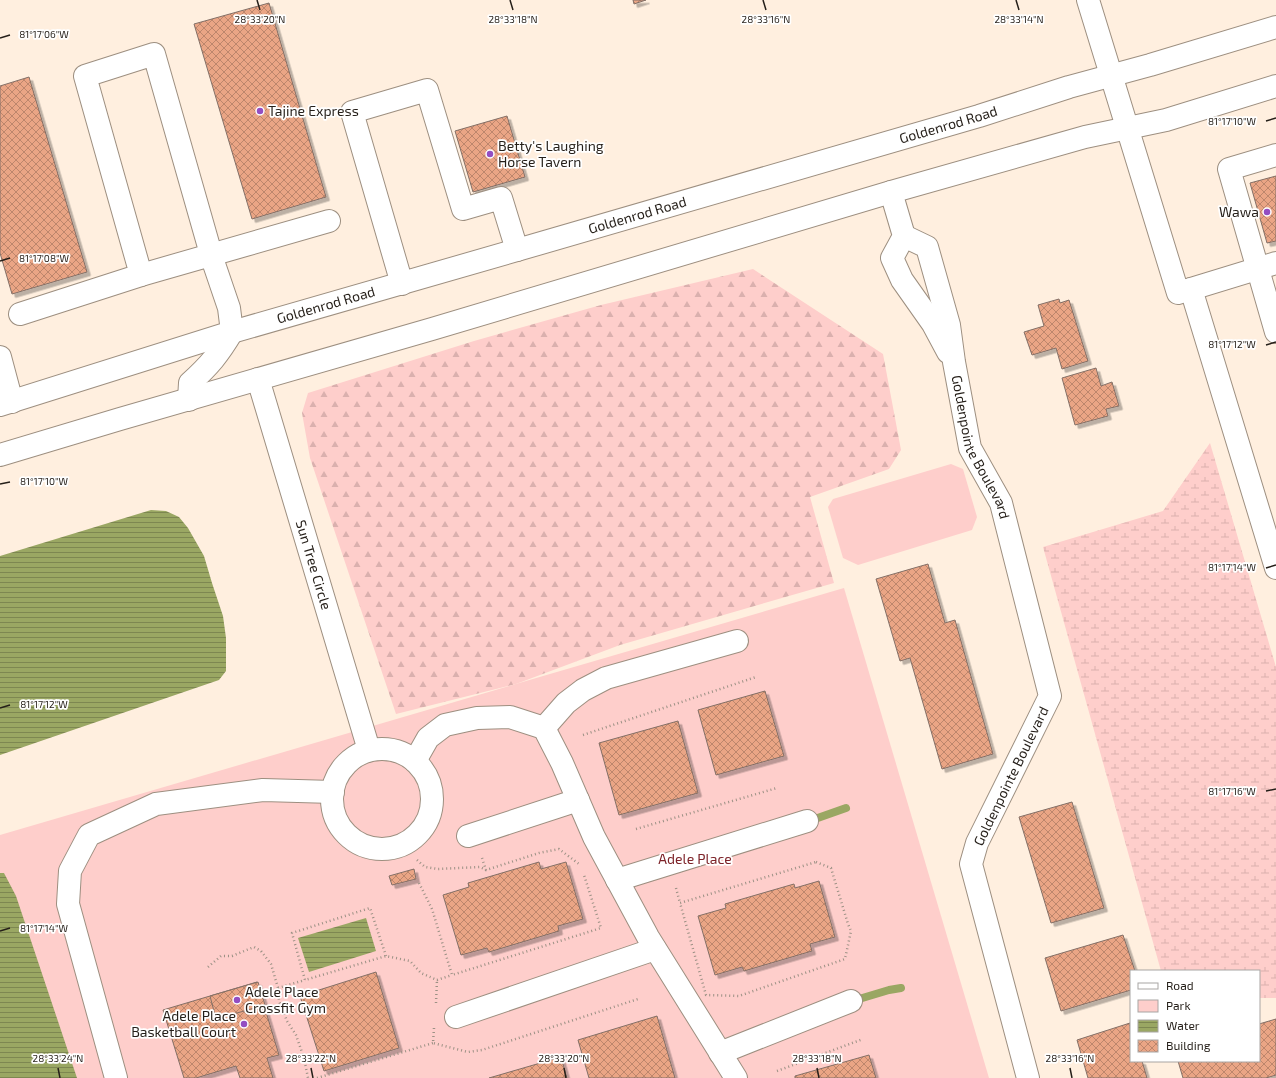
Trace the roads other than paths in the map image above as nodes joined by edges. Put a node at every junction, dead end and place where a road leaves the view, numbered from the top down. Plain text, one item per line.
1 (1088, 0) edge
2 (1276, 27) edge
3 (1111, 76) junction
4 (1276, 86) edge
5 (1127, 128) junction
6 (1276, 155) edge
7 (891, 192) junction
8 (329, 221) dead end
9 (904, 236) junction
10 (517, 250) junction
11 (211, 255) junction
12 (1267, 266) edge
13 (141, 275) junction
14 (402, 284) junction
15 (1192, 289) junction
16 (20, 314) dead end
17 (232, 332) junction
18 (1276, 332) edge
19 (0, 357) edge
20 (954, 362) junction
21 (258, 379) junction
22 (189, 400) junction
23 (6, 403) edge
24 (0, 455) edge
25 (1269, 522) edge
26 (1276, 568) edge
27 (737, 641) dead end
28 (544, 728) junction
29 (369, 750) junction
30 (415, 761) junction
31 (333, 792) junction
32 (578, 800) junction
33 (807, 821) dead end
34 (468, 836) dead end
35 (617, 880) junction
36 (655, 949) junction
37 (851, 1001) dead end
38 (456, 1017) dead end
39 (720, 1053) junction
40 (116, 1078) edge
41 (736, 1078) edge
42 (1028, 1078) edge

1 - 3 main road
2 - 3 main road, Goldenrod Road
3 - 5 main road
3 - 10 main road, Goldenrod Road
4 - 5 main road
5 - 7 main road
5 - 15 main road
6 - 12 main road
7 - 9 main road
7 - 21 main road
8 - 11 main road
9 - 20 main road, Goldenpointe Boulevard
9 - 20 main road, Goldenpointe Boulevard
10 - 14 main road, Goldenrod Road
10 - 14 main road
11 - 13 main road
11 - 13 main road
11 - 17 main road
12 - 15 main road
12 - 18 main road
13 - 16 main road
14 - 17 main road, Goldenrod Road
15 - 25 main road
17 - 22 main road
17 - 23 main road, Goldenrod Road
19 - 23 main road
20 - 42 main road, Goldenpointe Boulevard
21 - 22 main road
21 - 29 main road, Sun Tree Circle
22 - 24 main road
25 - 26 main road
27 - 28 main road
28 - 30 main road
28 - 32 main road
29 - 30 main road
29 - 31 main road
30 - 31 main road
31 - 40 main road
32 - 34 main road
32 - 35 main road
33 - 35 main road
35 - 36 main road
36 - 38 main road
36 - 39 main road
37 - 39 main road
39 - 41 main road

